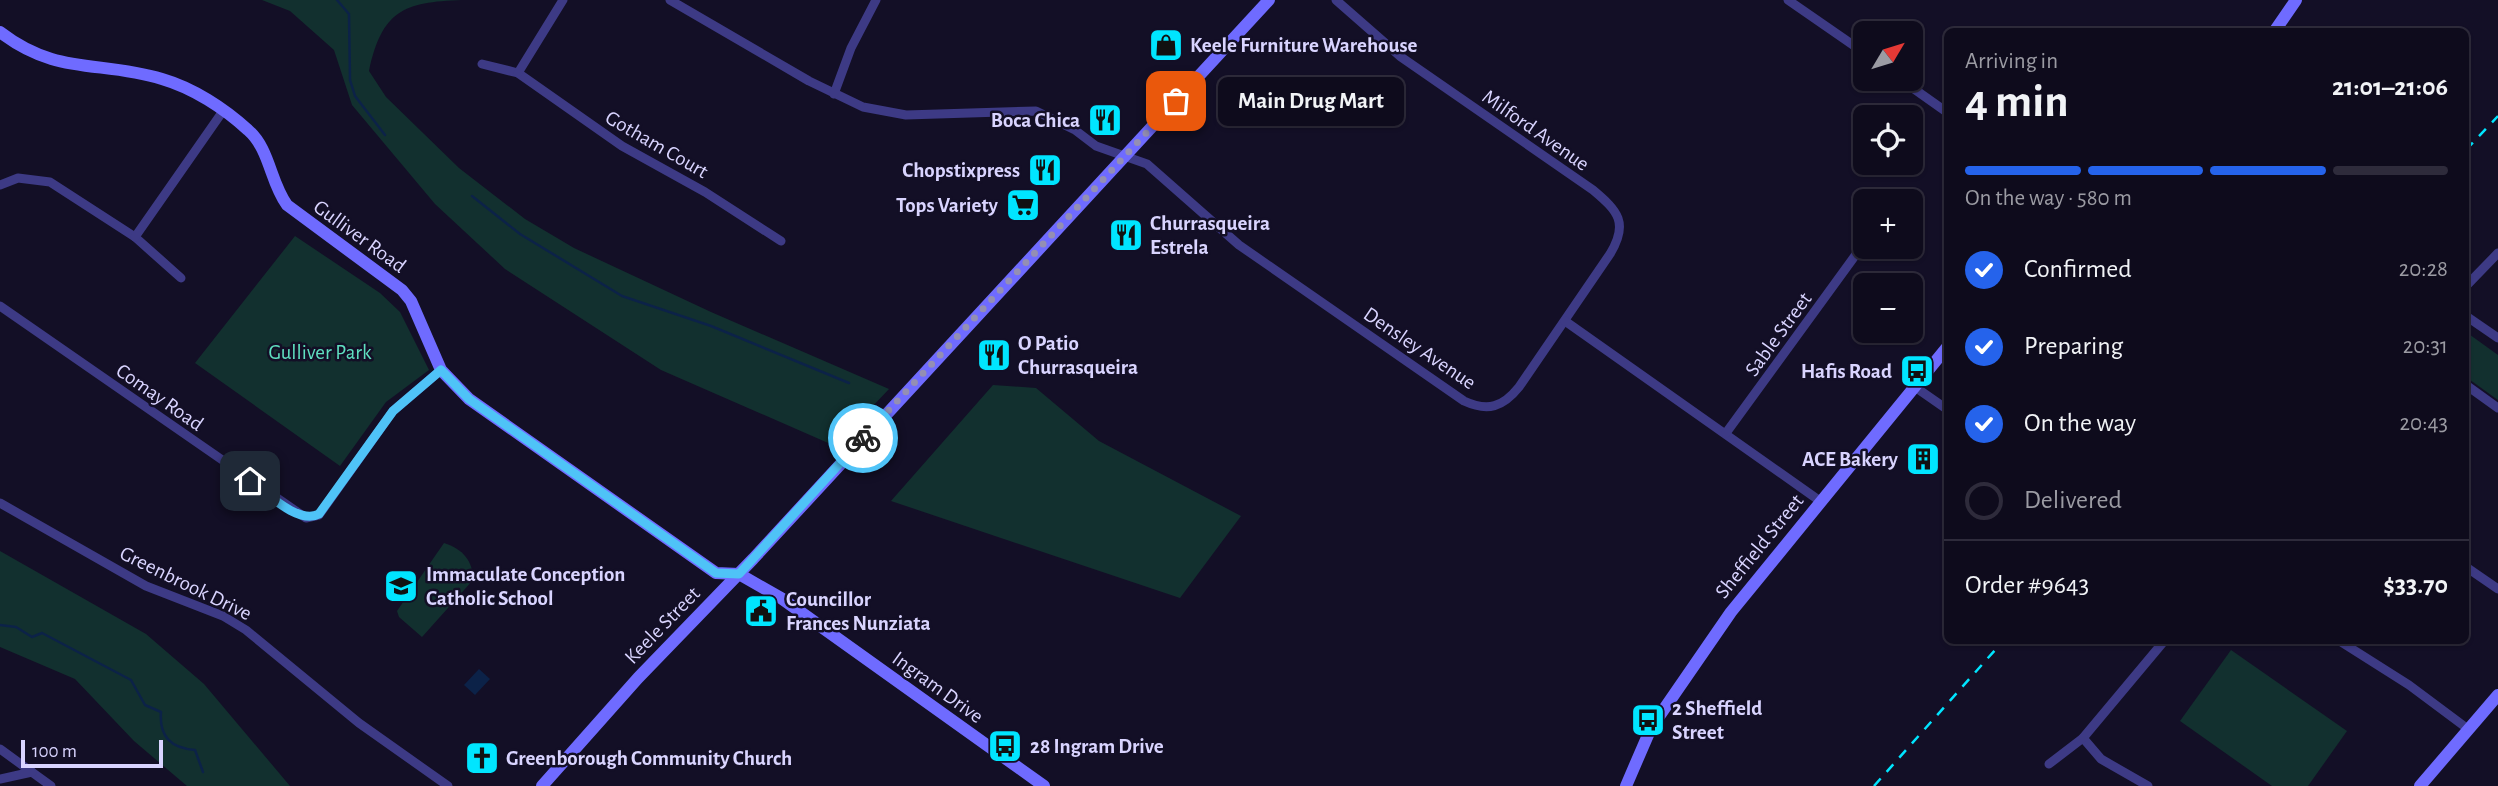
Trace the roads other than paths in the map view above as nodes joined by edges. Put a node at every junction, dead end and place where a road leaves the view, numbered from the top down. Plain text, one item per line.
1 (563, 0) edge
2 (670, 0) edge
3 (876, 0) edge
4 (1269, 0) edge
5 (1336, 0) edge
6 (1788, 0) edge
7 (2296, 0) edge
8 (2277, 28) edge
9 (0, 32) edge
10 (1853, 45) edge
11 (482, 64) dead end
12 (518, 73) junction
13 (1917, 91) edge
14 (834, 94) junction
15 (1944, 110) edge
16 (223, 111) junction
17 (1125, 157) junction
18 (0, 185) edge
19 (135, 237) junction
20 (781, 241) dead end
21 (2498, 253) edge
22 (1853, 258) edge
23 (181, 278) dead end
24 (2469, 283) edge
25 (0, 306) edge
26 (2469, 318) edge
27 (1565, 321) junction
28 (2498, 338) edge
29 (1944, 351) edge
30 (441, 370) junction
31 (1915, 387) junction
32 (2469, 387) edge
33 (1944, 407) edge
34 (2498, 408) edge
35 (1726, 433) junction
36 (1820, 501) junction
37 (0, 503) edge
38 (2469, 569) edge
39 (739, 574) junction
40 (2498, 589) edge
41 (2162, 644) edge
42 (2344, 644) edge
43 (2498, 695) edge
44 (2468, 729) junction
45 (2083, 738) junction
46 (0, 749) edge
47 (2049, 764) dead end
48 (32, 772) junction
49 (0, 779) edge
50 (51, 786) edge
51 (448, 786) edge
52 (542, 786) edge
53 (1044, 786) edge
54 (1626, 786) edge
55 (2148, 786) edge
56 (2420, 786) edge

1 - 12 street
2 - 14 street, Densley Avenue
3 - 14 street
4 - 17 street, Keele Street
5 - 27 street, Milford Avenue
6 - 10 street
7 - 8 street
9 - 16 street, Gulliver Road
11 - 12 street
12 - 20 street, Gotham Court
13 - 15 street
14 - 17 street, Densley Avenue
16 - 19 street
16 - 30 street, Gulliver Road
17 - 27 street, Densley Avenue
17 - 39 street, Keele Street
18 - 19 street
19 - 23 street
21 - 24 street
22 - 35 street, Sable Street
25 - 30 street, Comay Road
26 - 28 street
27 - 35 street
29 - 31 street, Sheffield Street
30 - 39 street, Gulliver Road
31 - 33 street
31 - 36 street, Sheffield Street
32 - 34 street
35 - 36 street
36 - 54 street, Sheffield Street
37 - 51 street, Greenbrook Drive
38 - 40 street
39 - 52 street, Keele Street
39 - 53 street, Ingram Drive
41 - 45 street
42 - 44 street
43 - 44 street
44 - 56 street
45 - 47 street
45 - 55 street
46 - 48 street
48 - 49 street
48 - 50 street

